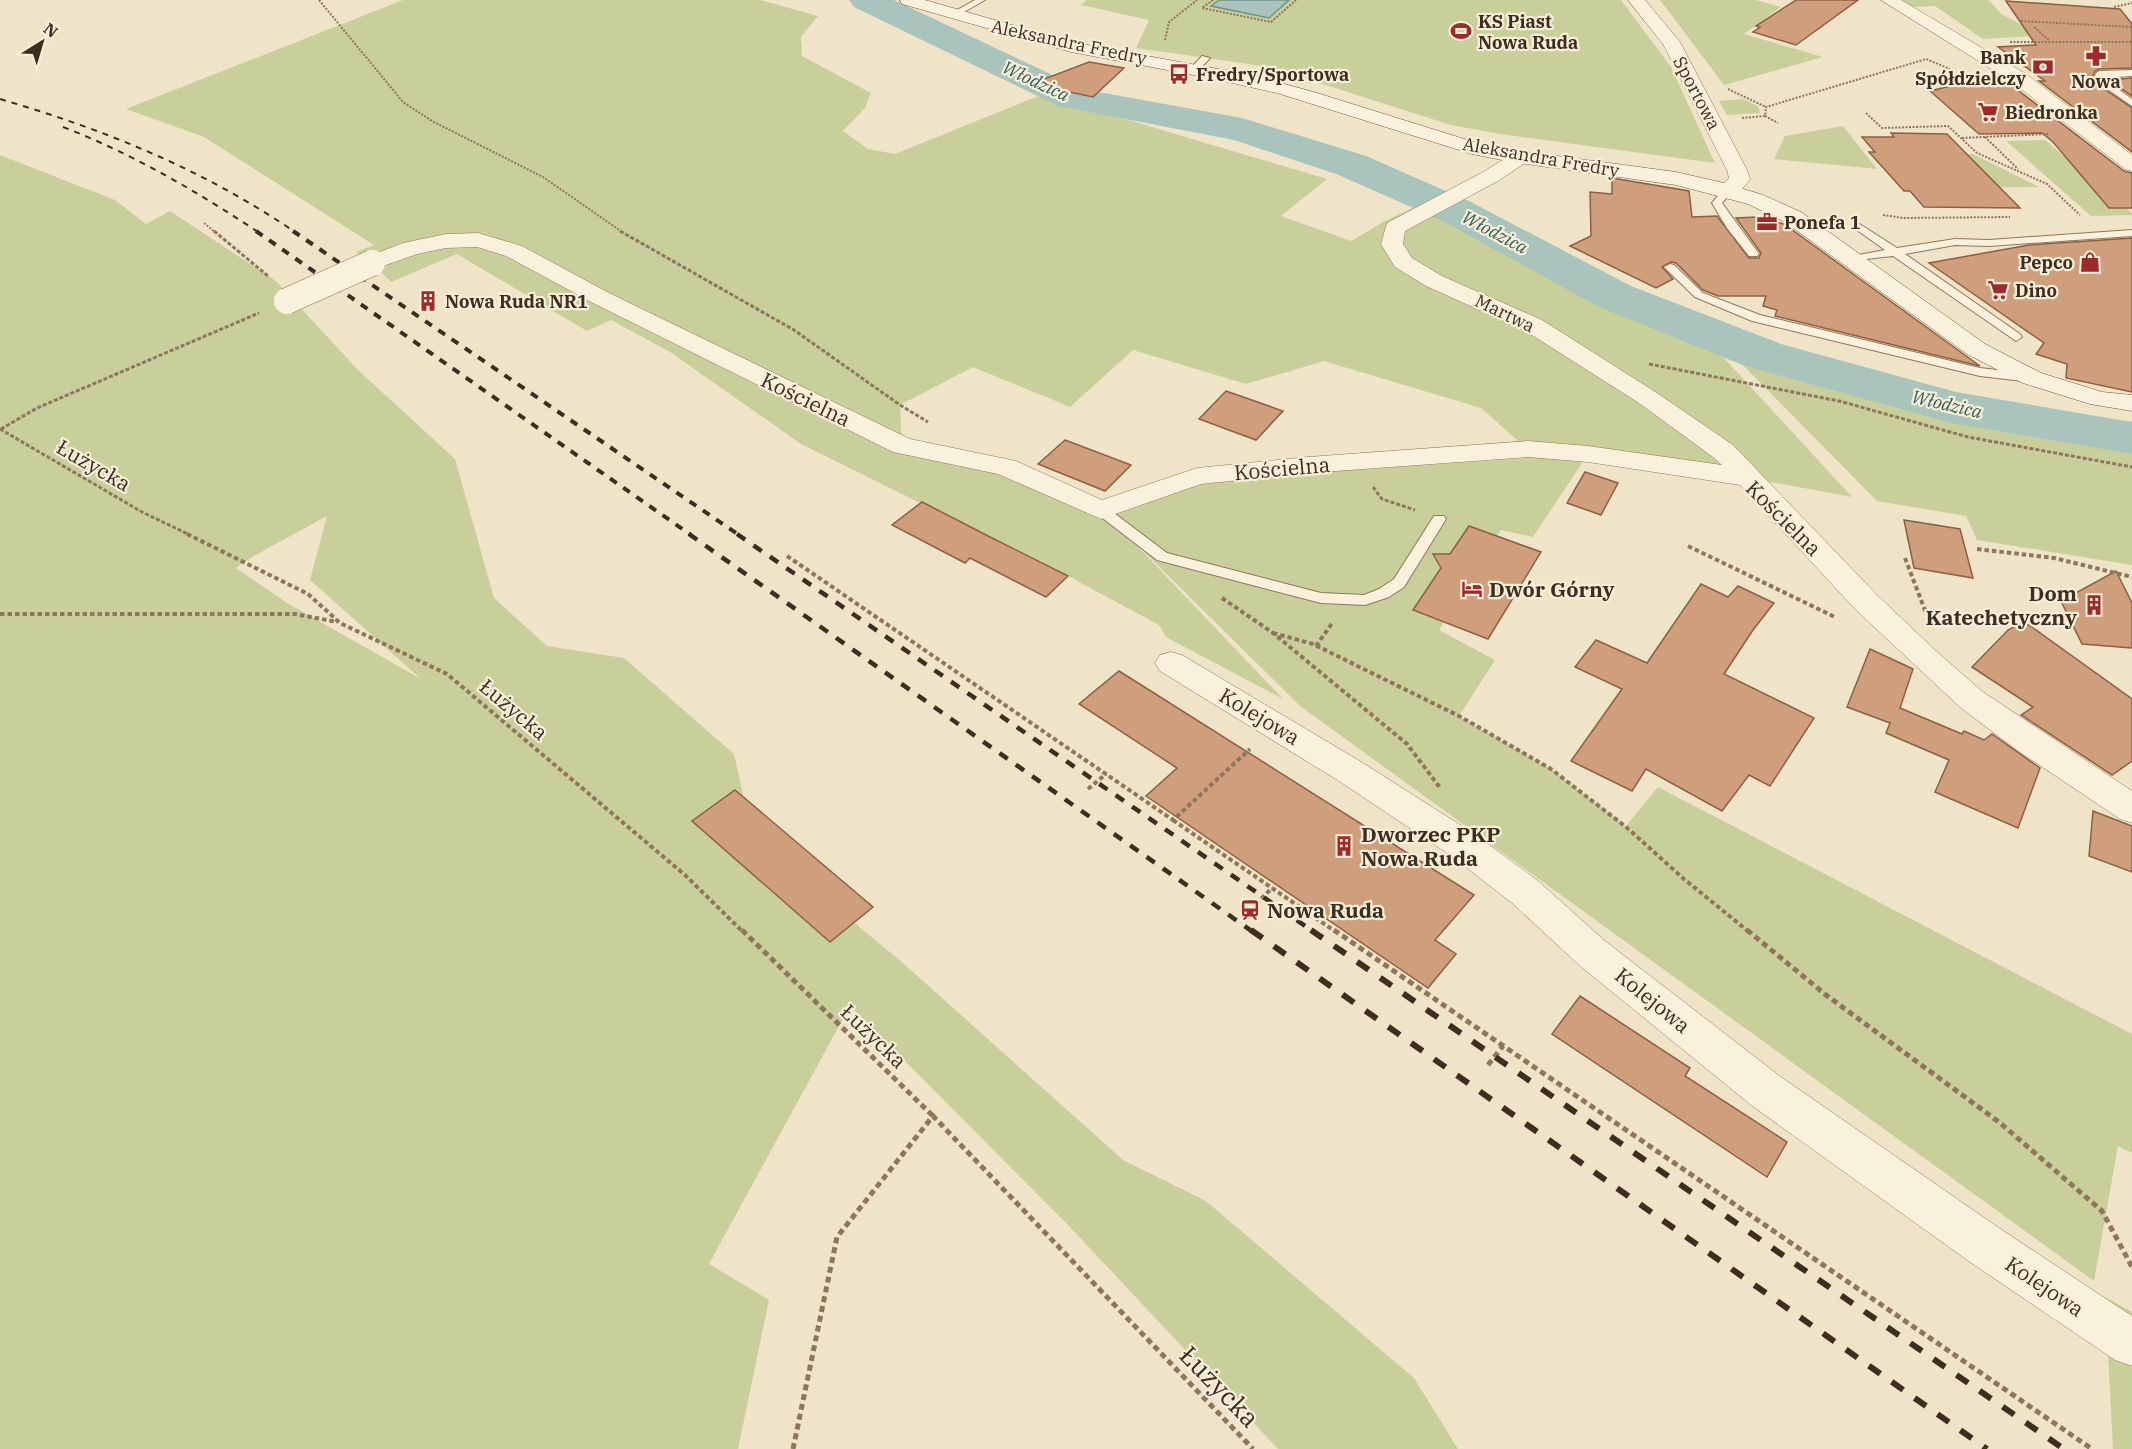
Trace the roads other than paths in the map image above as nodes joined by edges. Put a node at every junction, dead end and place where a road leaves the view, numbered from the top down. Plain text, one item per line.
1 (908, 0) edge
2 (981, 0) edge
3 (1636, 0) edge
4 (1889, 0) edge
5 (954, 14) junction
6 (2132, 73) edge
7 (2132, 103) edge
8 (2127, 156) edge
9 (1521, 157) junction
10 (1729, 189) junction
11 (1858, 226) dead end
12 (2132, 233) edge
13 (1895, 252) junction
14 (1753, 254) dead end
15 (1852, 260) junction
16 (1670, 267) dead end
17 (287, 301) road end
18 (2016, 337) dead end
19 (2032, 378) junction
20 (2132, 403) edge
21 (1749, 478) junction
22 (1101, 510) junction
23 (1439, 519) road end
24 (1171, 663) dead end
25 (2132, 809) edge
26 (2132, 1343) edge

1 - 5 street, Aleksandra Fredry
2 - 5 lane
3 - 10 street, Sportowa
4 - 8 street
5 - 9 street, Aleksandra Fredry
6 - 7 lane
9 - 10 street, Aleksandra Fredry
9 - 21 street, Martwa
10 - 14 lane
10 - 15 street, Aleksandra Fredry
11 - 13 lane
12 - 13 lane
13 - 15 lane
13 - 18 lane
15 - 19 street, Aleksandra Fredry
16 - 19 lane
17 - 22 street, Kościelna, bridge
19 - 20 street, Aleksandra Fredry
21 - 22 street, Kościelna
21 - 25 street, Kościelna
22 - 23 lane
24 - 26 street, Kolejowa

